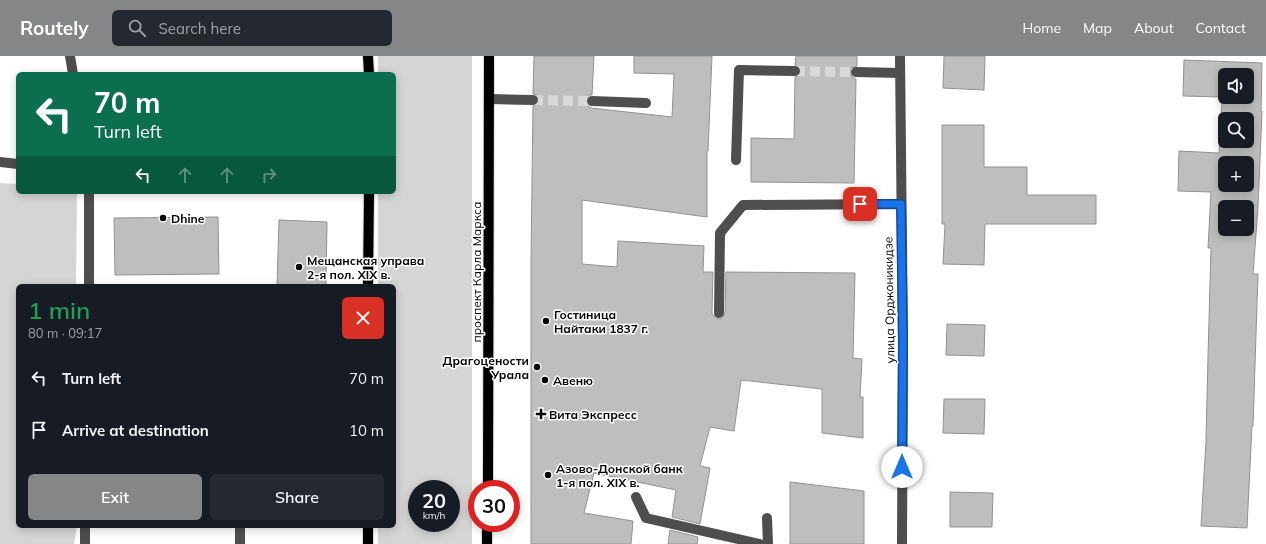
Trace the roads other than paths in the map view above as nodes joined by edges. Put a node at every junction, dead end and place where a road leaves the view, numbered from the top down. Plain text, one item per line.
1 (70, 56) edge
2 (368, 56) edge
3 (489, 56) edge
4 (900, 56) edge
5 (795, 71) tunnel mouth
6 (73, 72) edge
7 (368, 72) edge
8 (856, 72) tunnel mouth
9 (900, 73) junction
10 (489, 99) junction
11 (533, 100) tunnel mouth
12 (592, 102) tunnel mouth
13 (646, 103) dead end
14 (736, 160) dead end
15 (0, 162) edge
16 (16, 164) edge
17 (90, 194) edge
18 (369, 194) edge
19 (901, 204) junction
20 (89, 284) edge
21 (368, 284) edge
22 (719, 313) dead end
23 (488, 480) edge
24 (636, 497) dead end
25 (768, 518) dead end
26 (85, 528) edge
27 (240, 528) edge
28 (368, 528) edge
29 (487, 532) edge
30 (85, 544) edge
31 (240, 544) edge
32 (368, 544) edge
33 (487, 544) edge
34 (760, 544) edge
35 (768, 544) edge
36 (902, 544) edge

1 - 6 street
2 - 7 main road
3 - 10 main road, проспект Карла Маркса
4 - 9 street, улица Орджоникидзе
5 - 14 street
8 - 9 street
9 - 19 street, улица Орджоникидзе
10 - 11 street
10 - 23 main road, проспект Карла Маркса
12 - 13 street
15 - 16 street
17 - 20 street
18 - 21 main road
19 - 22 street
19 - 36 street, улица Орджоникидзе
24 - 34 street
25 - 35 street
26 - 30 street
27 - 31 street
28 - 32 main road
29 - 33 main road

